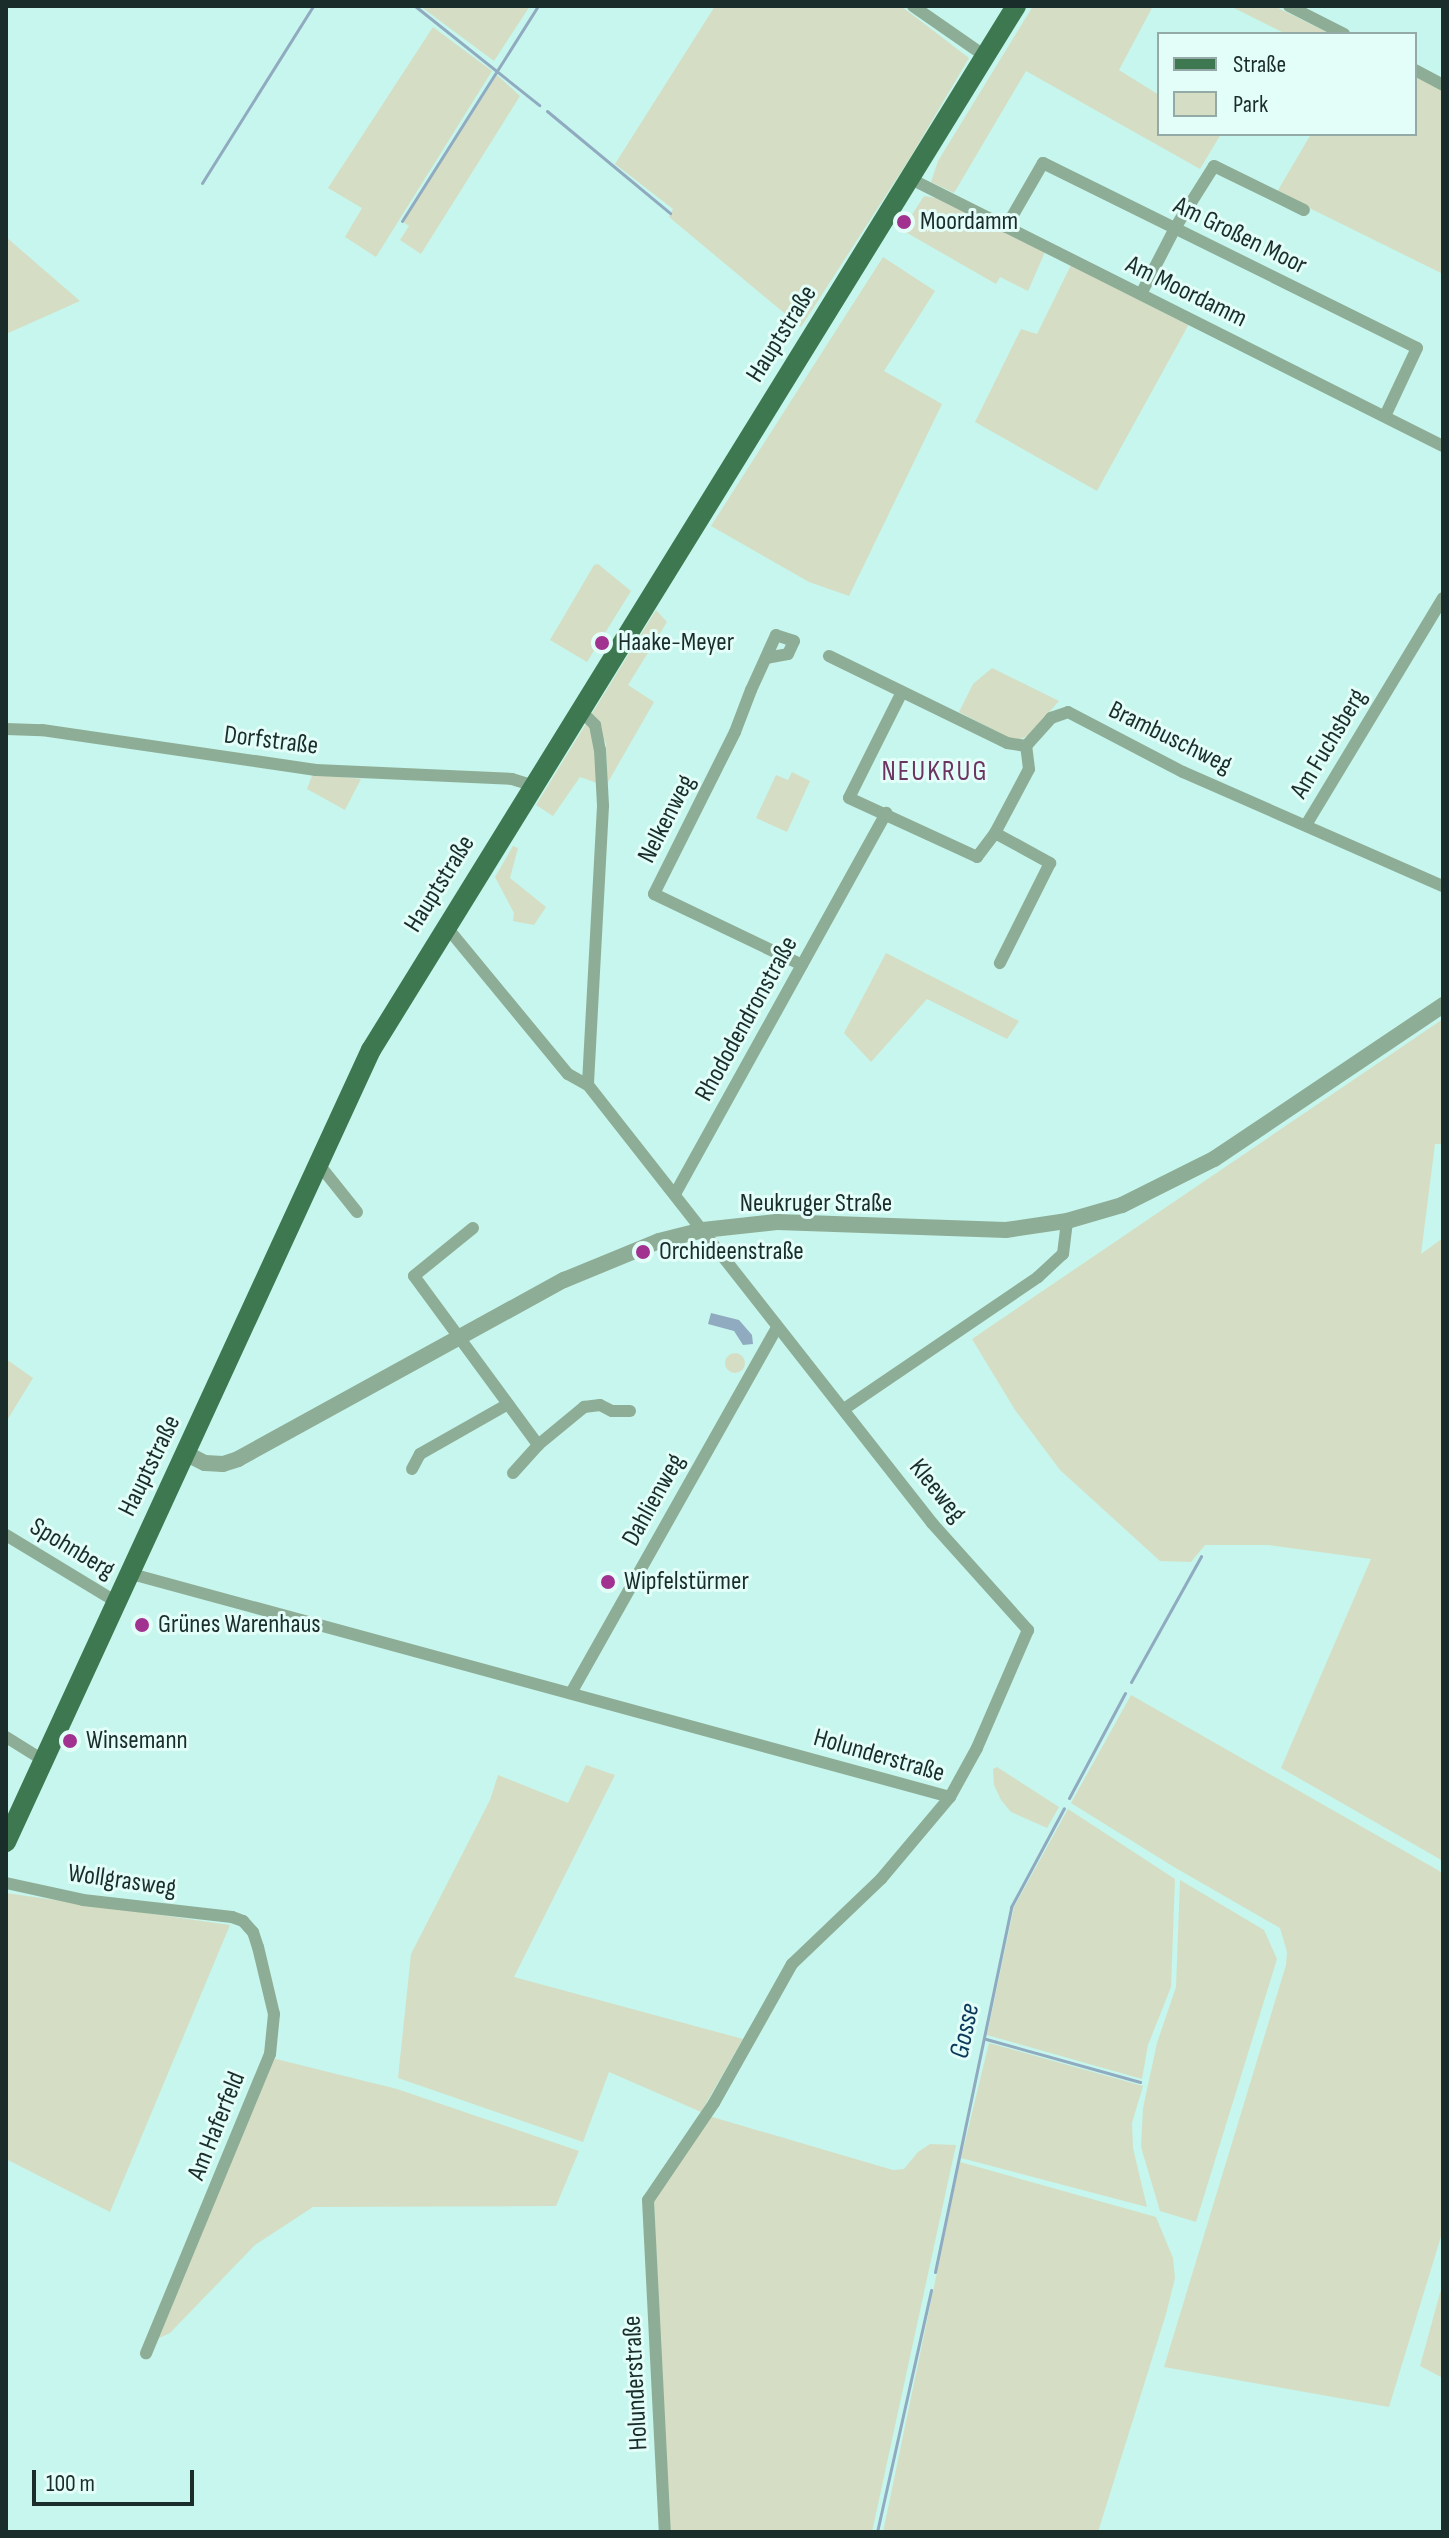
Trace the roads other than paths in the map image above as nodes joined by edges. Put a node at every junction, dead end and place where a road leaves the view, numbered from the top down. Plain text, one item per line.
1 (913, 6) edge
2 (1016, 6) edge
3 (1289, 6) edge
4 (1340, 32) edge
5 (985, 56) junction
6 (1417, 71) edge
7 (1443, 85) edge
8 (909, 178) junction
9 (1304, 210) dead end
10 (1006, 227) junction
11 (1175, 228) junction
12 (1141, 294) junction
13 (1385, 416) junction
14 (1443, 446) edge
15 (1443, 598) edge
16 (829, 656) dead end
17 (766, 658) dead end
18 (901, 694) junction
19 (579, 709) junction
20 (6, 729) edge
21 (1026, 746) junction
22 (532, 785) junction
23 (886, 813) junction
24 (1306, 825) junction
25 (995, 833) junction
26 (1443, 886) edge
27 (445, 925) junction
28 (1000, 963) dead end
29 (802, 965) junction
30 (1443, 1005) edge
31 (588, 1085) junction
32 (317, 1162) junction
33 (675, 1194) junction
34 (357, 1212) dead end
35 (1067, 1221) junction
36 (473, 1228) dead end
37 (703, 1230) junction
38 (776, 1329) junction
39 (460, 1335) junction
40 (508, 1404) junction
41 (844, 1409) junction
42 (630, 1411) dead end
43 (538, 1445) junction
44 (187, 1454) junction
45 (412, 1469) dead end
46 (513, 1473) dead end
47 (6, 1535) edge
48 (128, 1573) junction
49 (115, 1601) junction
50 (571, 1693) junction
51 (6, 1737) edge
52 (43, 1760) junction
53 (950, 1797) junction
54 (6, 1842) edge
55 (6, 1883) edge
56 (232, 1917) joint
57 (146, 2353) dead end
58 (665, 2532) edge

1 - 5 street
2 - 5 main road, Hauptstraße
3 - 4 street
5 - 8 main road, Hauptstraße
6 - 7 street
8 - 10 street, Am Moordamm
8 - 19 main road, Hauptstraße
9 - 11 street
10 - 11 street, Am Großen Moor
10 - 12 street, Am Moordamm
11 - 12 street
11 - 13 street, Am Großen Moor
12 - 13 street, Am Moordamm
13 - 14 street, Am Moordamm
15 - 24 street, Am Fuchsberg
16 - 18 street
17 - 29 street, Nelkenweg
18 - 21 street
18 - 23 street
19 - 22 main road, Hauptstraße
19 - 31 street
20 - 22 street, Dorfstraße
21 - 24 street, Brambuschweg
21 - 25 street
22 - 27 main road, Hauptstraße
23 - 25 street
23 - 29 street, Rhododendronstraße
24 - 26 street, Am Fuchsberg
25 - 28 street
27 - 31 street
27 - 32 main road, Hauptstraße
29 - 33 street, Rhododendronstraße
30 - 35 street, Neukruger Straße
31 - 33 street
32 - 34 street
32 - 44 main road, Hauptstraße
33 - 37 street
35 - 37 street, Neukruger Straße
35 - 41 street
36 - 39 street
37 - 38 street, Kleeweg
37 - 39 street, Neukruger Straße
38 - 41 street, Kleeweg
38 - 50 street, Dahlienweg
39 - 40 street
39 - 44 street, Neukruger Straße
40 - 43 street
40 - 45 street
41 - 53 street, Kleeweg
42 - 43 street
43 - 46 street
44 - 48 main road, Hauptstraße
47 - 49 street, Spohnberg
48 - 49 main road, Hauptstraße
48 - 50 street, Holunderstraße
49 - 52 main road, Hauptstraße
50 - 53 street, Holunderstraße
51 - 52 street
52 - 54 main road, Hauptstraße
53 - 58 street, Holunderstraße
55 - 56 street, Wollgrasweg
56 - 57 street, Am Haferfeld

